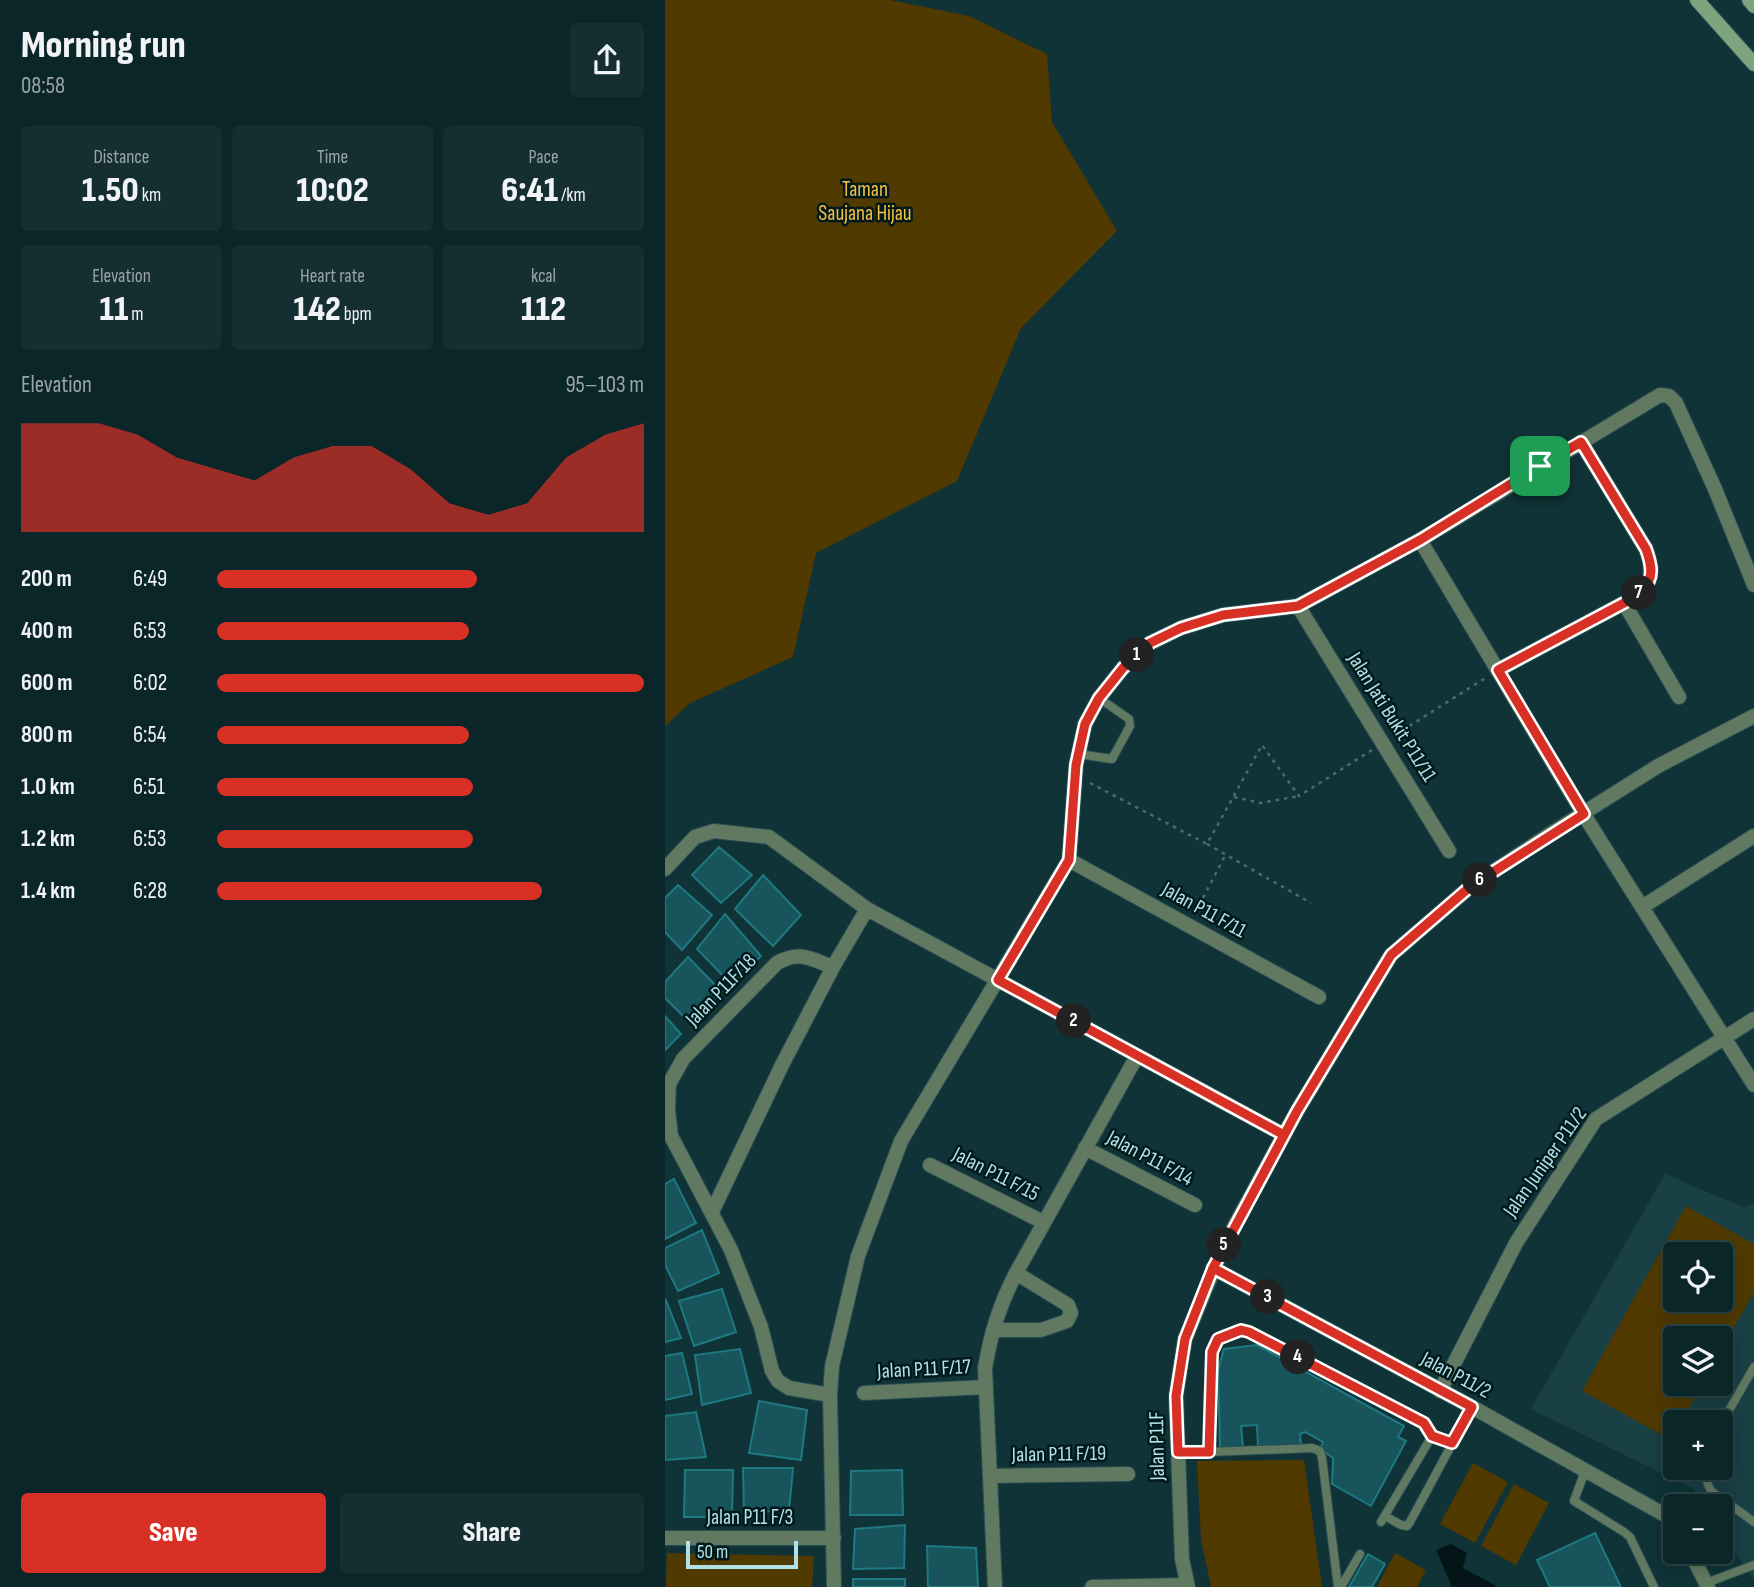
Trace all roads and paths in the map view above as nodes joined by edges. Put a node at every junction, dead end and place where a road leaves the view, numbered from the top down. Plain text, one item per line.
1 (1697, 0) edge
2 (1749, 0) edge
3 (1754, 6) edge
4 (1754, 64) edge
5 (1581, 442) junction
6 (1420, 540) junction
7 (1754, 585) edge
8 (1624, 603) junction
9 (1298, 606) junction
10 (1498, 670) junction
11 (1679, 697) dead end
12 (1099, 698) junction
13 (1753, 715) edge
14 (1383, 743) junction
15 (1078, 754) junction
16 (1075, 775) junction
17 (1299, 796) junction
18 (1233, 797) junction
19 (1584, 814) junction
20 (1754, 836) edge
21 (1207, 844) junction
22 (1449, 850) dead end
23 (1226, 854) junction
24 (1069, 860) junction
25 (665, 869) edge
26 (1311, 903) dead end
27 (1642, 907) junction
28 (867, 909) junction
29 (1195, 913) dead end
30 (833, 967) junction
31 (998, 980) junction
32 (1319, 997) dead end
33 (1754, 1020) edge
34 (1724, 1038) junction
35 (1137, 1056) junction
36 (1754, 1085) edge
37 (1284, 1135) junction
38 (1085, 1148) junction
39 (930, 1165) dead end
40 (1195, 1205) dead end
41 (712, 1212) junction
42 (1043, 1222) junction
43 (1213, 1268) junction
44 (1016, 1273) junction
45 (993, 1330) junction
46 (1754, 1367) edge
47 (986, 1387) junction
48 (1440, 1391) junction
49 (864, 1393) dead end
50 (830, 1395) junction
51 (1472, 1407) junction
52 (1729, 1410) edge
53 (1432, 1436) junction
54 (1452, 1443) junction
55 (1178, 1452) junction
56 (1209, 1452) junction
57 (1585, 1471) junction
58 (1128, 1475) dead end
59 (990, 1476) junction
60 (1706, 1480) edge
61 (1663, 1515) edge
62 (1754, 1522) edge
63 (665, 1538) edge
64 (834, 1538) junction
65 (1360, 1554) dead end
66 (1696, 1564) edge
67 (1754, 1565) edge
68 (1707, 1585) edge
69 (1188, 1586) edge
70 (834, 1587) edge
71 (995, 1587) edge
72 (1092, 1587) edge
73 (1340, 1587) edge
74 (1654, 1587) edge

1 - 4 main road
2 - 3 main road
5 - 6 street
5 - 7 street
5 - 8 street
6 - 9 street
6 - 10 street
8 - 10 street
8 - 11 street
9 - 12 street
9 - 14 street, Jalan Jati Bukit P11/11
10 - 14 path
10 - 19 street
12 - 15 street
12 - 15 lane
13 - 19 street, Jalan P11F
14 - 17 path
14 - 22 street, Jalan Jati Bukit P11/11
15 - 16 street
16 - 21 path
16 - 24 street
17 - 18 path
17 - 18 path
18 - 21 path
19 - 27 street
19 - 37 street, Jalan P11F
20 - 27 street
21 - 23 path
23 - 26 path
23 - 29 path
24 - 31 street
24 - 32 street, Jalan P11 F/11
25 - 28 street
27 - 34 street
28 - 30 street
28 - 31 street
30 - 41 street
30 - 41 street, Jalan P11F/18
31 - 35 street
31 - 50 street
33 - 34 street, Jalan Juniper P11/2
34 - 36 street
34 - 48 street, Jalan Juniper P11/2
35 - 37 street
35 - 38 street
37 - 43 street, Jalan P11F
38 - 40 street, Jalan P11 F/14
38 - 42 street
39 - 42 street, Jalan P11 F/15
41 - 50 street, Jalan P11F/18
42 - 44 street
43 - 48 street, Jalan P11/2
43 - 55 street, Jalan P11F
44 - 45 street
44 - 45 street
45 - 47 street
46 - 52 lane
47 - 49 street, Jalan P11 F/17
47 - 59 street
48 - 51 street, Jalan P11/2
50 - 64 street
51 - 54 lane
51 - 57 street, Jalan P11/2
53 - 54 lane
53 - 54 lane
53 - 56 lane
55 - 56 lane
55 - 69 street, Jalan P11F
56 - 73 lane
57 - 61 street, Jalan P11/2
57 - 74 lane
58 - 59 street, Jalan P11 F/19
59 - 71 street
60 - 62 lane
63 - 64 street, Jalan P11 F/3
64 - 70 street
65 - 73 lane
66 - 68 street
67 - 68 lane
69 - 72 street

